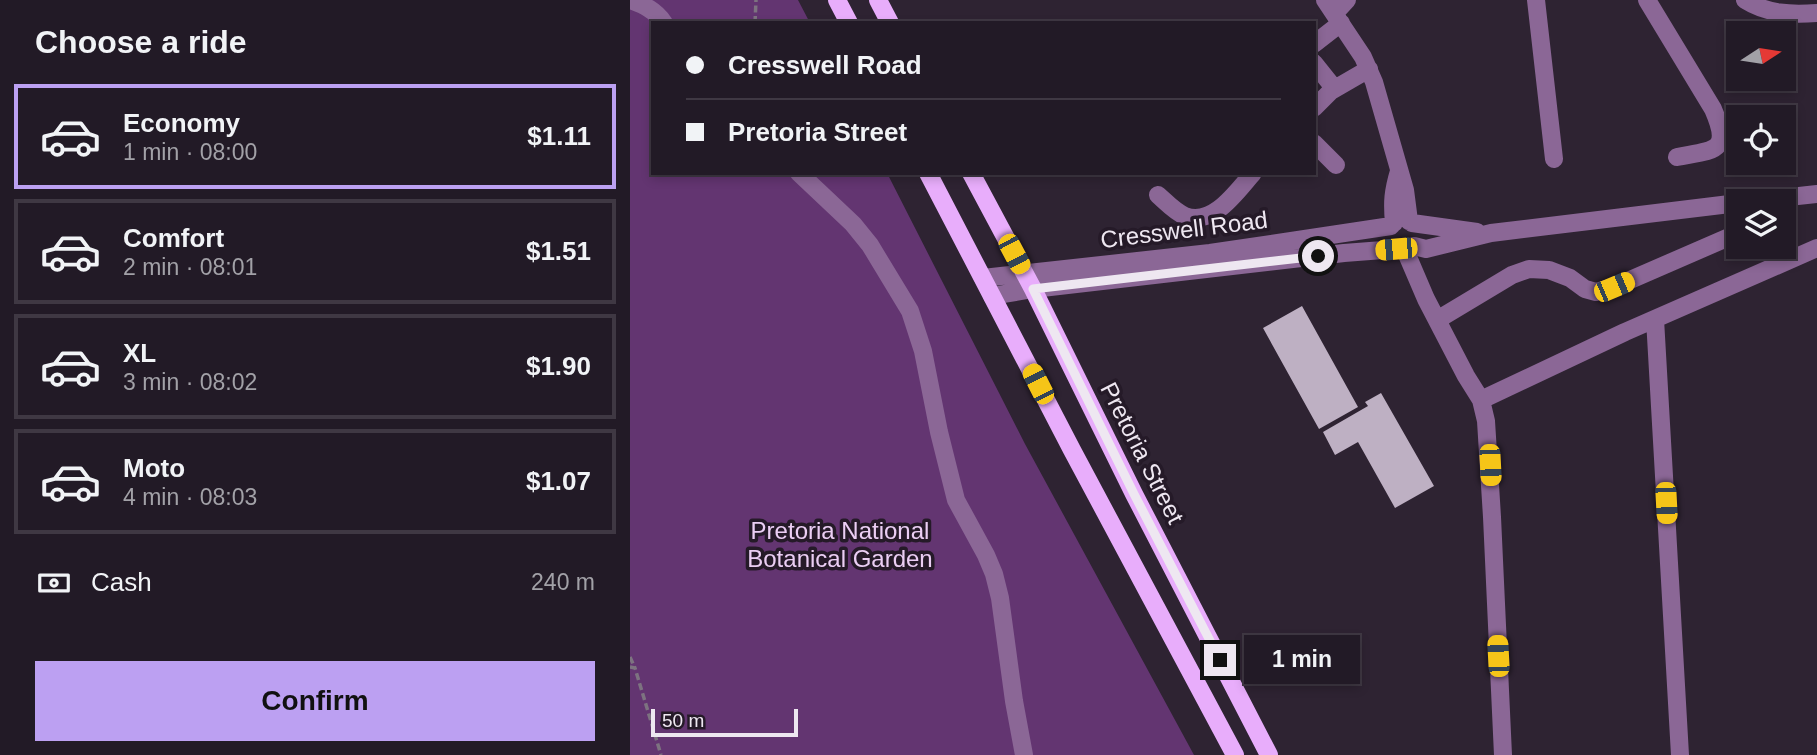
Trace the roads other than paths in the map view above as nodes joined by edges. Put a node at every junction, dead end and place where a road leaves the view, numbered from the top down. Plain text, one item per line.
1 (630, 0) edge
2 (837, 0) edge
3 (878, 0) edge
4 (1536, 0) edge
5 (1647, 0) edge
6 (1745, 0) edge
7 (1337, 9) edge
8 (1817, 13) edge
9 (662, 21) edge
10 (848, 21) edge
11 (889, 21) edge
12 (1316, 41) edge
13 (1316, 66) edge
14 (1369, 69) junction
15 (1334, 88) junction
16 (1316, 106) edge
17 (1316, 145) edge
18 (1677, 157) dead end
19 (1554, 159) dead end
20 (1336, 165) dead end
21 (801, 175) edge
22 (929, 175) edge
23 (972, 175) edge
24 (1251, 175) edge
25 (1817, 194) edge
26 (1158, 195) dead end
27 (1796, 196) edge
28 (1726, 204) edge
29 (1402, 224) junction
30 (1491, 233) junction
31 (1726, 238) edge
32 (1405, 248) junction
33 (1817, 248) edge
34 (983, 278) junction
35 (1029, 282) junction
36 (992, 296) junction
37 (1655, 319) junction
38 (1437, 320) junction
39 (1481, 400) junction
40 (1024, 755) edge
41 (1234, 755) edge
42 (1269, 755) edge
43 (1503, 755) edge
44 (1680, 755) edge

1 - 9 street
2 - 10 main road
3 - 11 main road
4 - 19 street
5 - 18 street
6 - 8 street
7 - 12 street
7 - 14 street
13 - 15 street
14 - 15 street
14 - 29 street
15 - 16 street
17 - 20 street
21 - 40 street
22 - 34 main road
23 - 35 main road, Pretoria Street
24 - 26 street
25 - 27 street
28 - 30 street, Cresswell Road
29 - 30 street, Cresswell Road
29 - 32 street
29 - 32 street
29 - 35 street, Cresswell Road
30 - 32 street, Cresswell Road
31 - 38 street
32 - 35 street, Cresswell Road
32 - 38 street
33 - 37 street
34 - 35 street, Cresswell Road
34 - 36 main road
35 - 36 street, Cresswell Road
35 - 42 main road, Pretoria Street
36 - 41 main road
37 - 39 street
37 - 44 street
38 - 39 street
39 - 43 street

